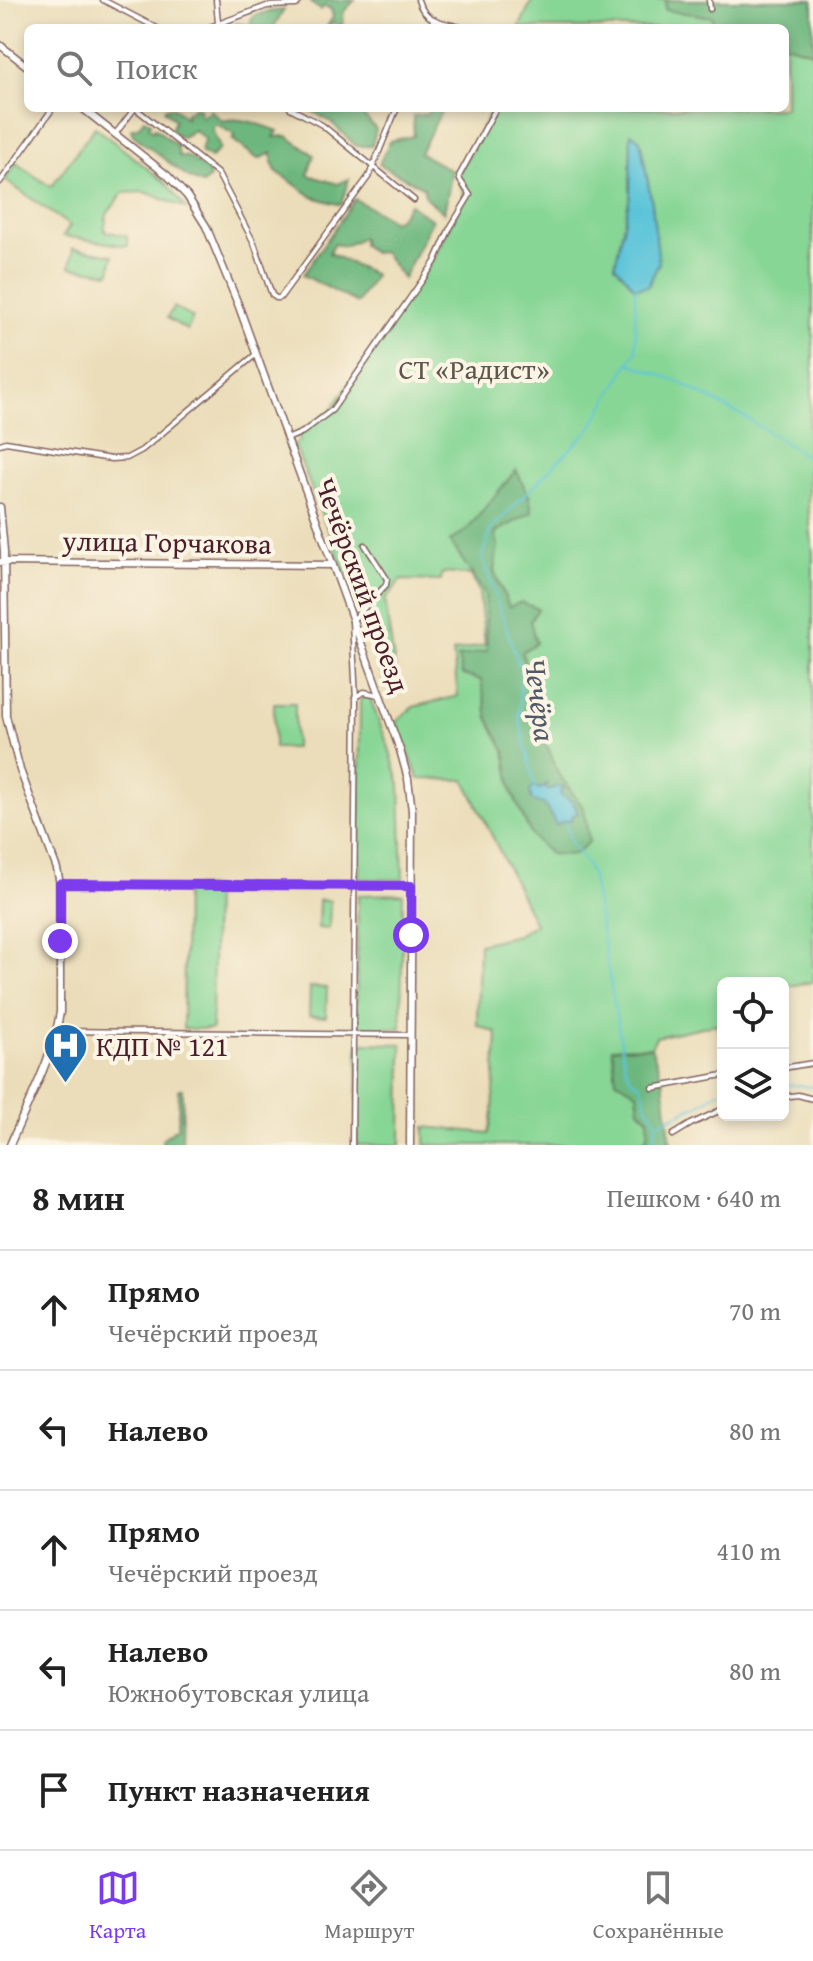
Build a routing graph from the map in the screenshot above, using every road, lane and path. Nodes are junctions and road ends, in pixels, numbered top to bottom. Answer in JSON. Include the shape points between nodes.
{"nodes":[{"id":1,"x":103,"y":0,"type":"edge"},
{"id":2,"x":216,"y":0,"type":"edge"},
{"id":3,"x":301,"y":0,"type":"edge"},
{"id":4,"x":418,"y":0,"type":"edge"},
{"id":5,"x":709,"y":0,"type":"edge"},
{"id":6,"x":710,"y":9,"type":"dead end"},
{"id":7,"x":433,"y":20,"type":"junction"},
{"id":8,"x":218,"y":23,"type":"joint"},
{"id":9,"x":149,"y":24,"type":"edge"},
{"id":10,"x":432,"y":24,"type":"edge"},
{"id":11,"x":449,"y":24,"type":"edge"},
{"id":12,"x":0,"y":45,"type":"edge"},
{"id":13,"x":24,"y":64,"type":"edge"},
{"id":14,"x":50,"y":112,"type":"edge"},
{"id":15,"x":87,"y":112,"type":"edge"},
{"id":16,"x":132,"y":112,"type":"edge"},
{"id":17,"x":140,"y":112,"type":"edge"},
{"id":18,"x":298,"y":112,"type":"edge"},
{"id":19,"x":395,"y":112,"type":"edge"},
{"id":20,"x":494,"y":112,"type":"edge"},
{"id":21,"x":116,"y":133,"type":"junction"},
{"id":22,"x":373,"y":167,"type":"junction"},
{"id":23,"x":0,"y":182,"type":"edge"},
{"id":24,"x":414,"y":200,"type":"dead end"},
{"id":25,"x":255,"y":355,"type":"junction"},
{"id":26,"x":287,"y":439,"type":"junction"},
{"id":27,"x":0,"y":444,"type":"edge"},
{"id":28,"x":0,"y":507,"type":"edge"},
{"id":29,"x":365,"y":545,"type":"dead end"},
{"id":30,"x":2,"y":562,"type":"edge"},
{"id":31,"x":333,"y":565,"type":"junction"},
{"id":32,"x":352,"y":621,"type":"junction"},
{"id":33,"x":380,"y":695,"type":"junction"},
{"id":34,"x":355,"y":697,"type":"junction"},
{"id":35,"x":60,"y":884,"type":"junction"},
{"id":36,"x":355,"y":886,"type":"junction"},
{"id":37,"x":411,"y":886,"type":"junction"},
{"id":38,"x":57,"y":1031,"type":"junction"},
{"id":39,"x":353,"y":1034,"type":"junction"},
{"id":40,"x":411,"y":1035,"type":"junction"},
{"id":41,"x":813,"y":1063,"type":"edge"},
{"id":42,"x":789,"y":1067,"type":"edge"},
{"id":43,"x":717,"y":1076,"type":"edge"},
{"id":44,"x":653,"y":1088,"type":"dead end"},
{"id":45,"x":789,"y":1096,"type":"edge"},
{"id":46,"x":813,"y":1099,"type":"edge"},
{"id":47,"x":717,"y":1112,"type":"edge"},
{"id":48,"x":673,"y":1135,"type":"dead end"},
{"id":49,"x":10,"y":1145,"type":"edge"},
{"id":50,"x":352,"y":1145,"type":"edge"},
{"id":51,"x":410,"y":1145,"type":"edge"}],
"edges":[{"from":1,"to":9,"type":"street"},
{"from":2,"to":8,"type":"street"},
{"from":3,"to":8,"type":"street"},
{"from":4,"to":7,"type":"street"},
{"from":5,"to":6,"type":"street"},
{"from":7,"to":10,"type":"street"},
{"from":7,"to":11,"type":"street"},
{"from":12,"to":13,"type":"main road"},
{"from":14,"to":23,"type":"street"},
{"from":15,"to":21,"type":"main road","name":"Чечёрский проезд"},
{"from":16,"to":21,"type":"street"},
{"from":17,"to":22,"type":"street","via":[[218,174],[276,298]]},
{"from":18,"to":22,"type":"street"},
{"from":19,"to":22,"type":"street"},
{"from":20,"to":26,"type":"street","via":[[459,176],[470,195],[435,262],[332,410]]},
{"from":21,"to":25,"type":"main road","name":"Чечёрский проезд","via":[[167,175],[201,218]]},
{"from":22,"to":24,"type":"street"},
{"from":25,"to":26,"type":"main road","name":"Чечёрский проезд"},
{"from":25,"to":27,"type":"street","via":[[127,458]]},
{"from":26,"to":31,"type":"main road","name":"Чечёрский проезд"},
{"from":28,"to":30,"type":"main road"},
{"from":29,"to":32,"type":"street","via":[[387,582]]},
{"from":30,"to":31,"type":"main road","name":"улица Горчакова"},
{"from":30,"to":35,"type":"main road","via":[[6,716]]},
{"from":31,"to":32,"type":"main road","name":"Чечёрский проезд"},
{"from":32,"to":33,"type":"main road","name":"Чечёрский проезд"},
{"from":32,"to":34,"type":"street","name":"Чечёрский проезд"},
{"from":33,"to":34,"type":"street","via":[[364,692]]},
{"from":33,"to":37,"type":"main road","name":"Чечёрский проезд","via":[[408,779]]},
{"from":34,"to":36,"type":"street","name":"Чечёрский проезд"},
{"from":35,"to":36,"type":"street"},
{"from":35,"to":38,"type":"main road"},
{"from":36,"to":37,"type":"street"},
{"from":36,"to":39,"type":"street","name":"Чечёрский проезд"},
{"from":37,"to":40,"type":"main road","name":"Чечёрский проезд"},
{"from":38,"to":39,"type":"street"},
{"from":38,"to":49,"type":"main road"},
{"from":39,"to":40,"type":"street"},
{"from":39,"to":50,"type":"street"},
{"from":40,"to":51,"type":"main road","name":"Чечёрский проезд"},
{"from":41,"to":42,"type":"street"},
{"from":43,"to":44,"type":"street"},
{"from":45,"to":46,"type":"street"},
{"from":47,"to":48,"type":"street"}]}
